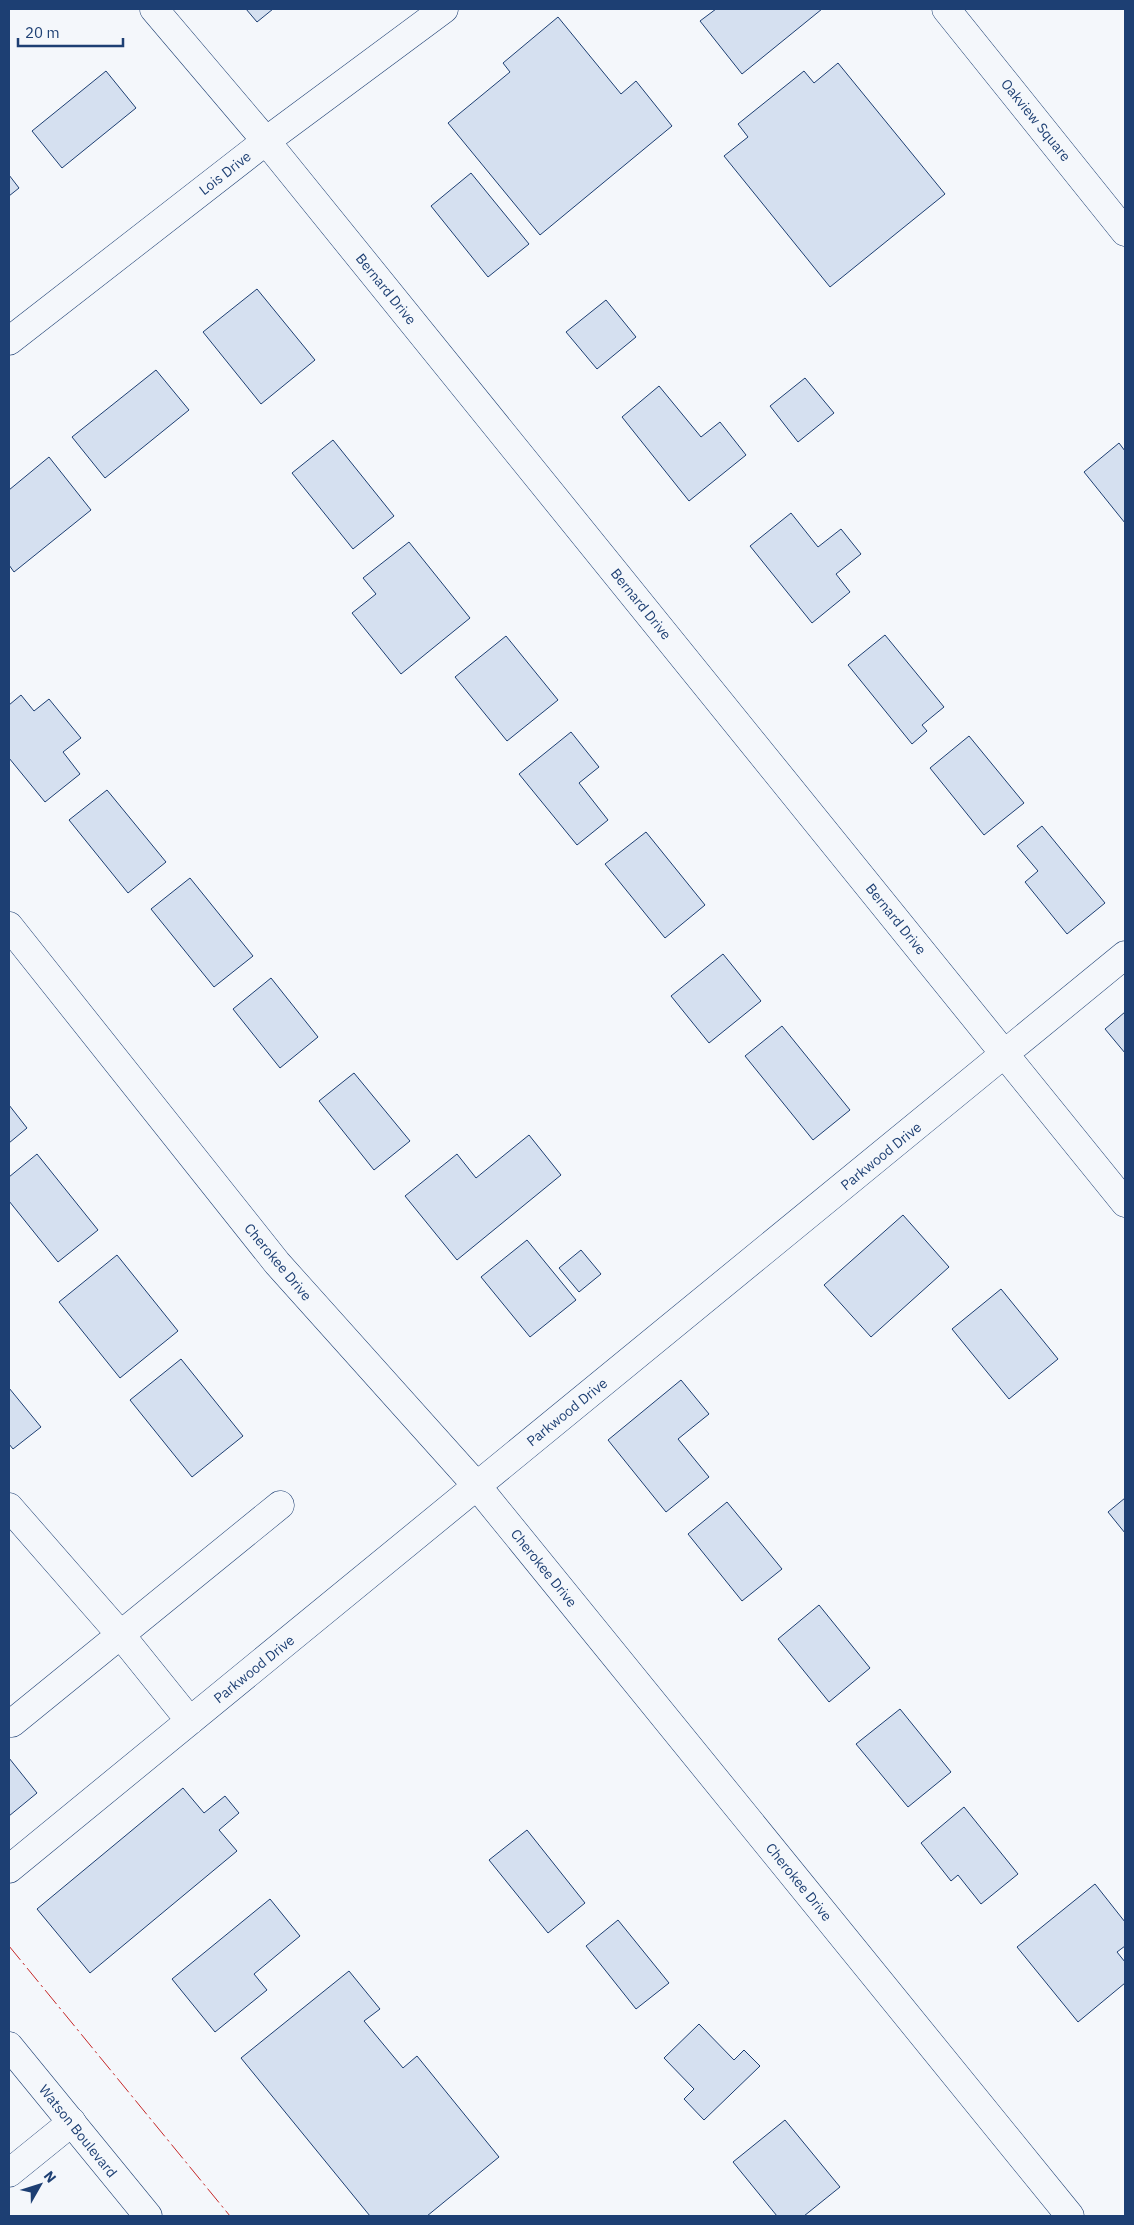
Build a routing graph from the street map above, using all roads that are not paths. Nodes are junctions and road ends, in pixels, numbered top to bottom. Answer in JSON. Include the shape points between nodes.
{"nodes":[{"id":1,"x":154,"y":9,"type":"edge"},
{"id":2,"x":444,"y":9,"type":"edge"},
{"id":3,"x":946,"y":9,"type":"edge"},
{"id":4,"x":266,"y":141,"type":"junction"},
{"id":5,"x":1125,"y":232,"type":"edge"},
{"id":6,"x":9,"y":341,"type":"edge"},
{"id":7,"x":9,"y":926,"type":"edge"},
{"id":8,"x":1125,"y":955,"type":"edge"},
{"id":9,"x":1005,"y":1054,"type":"junction"},
{"id":10,"x":1125,"y":1203,"type":"edge"},
{"id":11,"x":477,"y":1486,"type":"junction"},
{"id":12,"x":280,"y":1505,"type":"dead end"},
{"id":13,"x":9,"y":1507,"type":"edge"},
{"id":14,"x":120,"y":1634,"type":"junction"},
{"id":15,"x":190,"y":1721,"type":"junction"},
{"id":16,"x":12,"y":1723,"type":"dead end"},
{"id":17,"x":9,"y":1869,"type":"edge"},
{"id":18,"x":9,"y":2046,"type":"edge"},
{"id":19,"x":72,"y":2122,"type":"junction"},
{"id":20,"x":9,"y":2173,"type":"edge"},
{"id":21,"x":148,"y":2216,"type":"edge"},
{"id":22,"x":1070,"y":2216,"type":"edge"}],
"edges":[{"from":1,"to":4,"type":"street","name":"Bernard Drive"},
{"from":2,"to":4,"type":"street","name":"Lois Drive"},
{"from":3,"to":5,"type":"street","name":"Oakview Square"},
{"from":4,"to":6,"type":"street","name":"Lois Drive"},
{"from":4,"to":9,"type":"street","name":"Bernard Drive"},
{"from":7,"to":11,"type":"street","name":"Cherokee Drive","via":[[277,1263]]},
{"from":8,"to":9,"type":"street","name":"Parkwood Drive"},
{"from":9,"to":10,"type":"street","name":"Bernard Drive"},
{"from":9,"to":11,"type":"street","name":"Parkwood Drive"},
{"from":11,"to":15,"type":"street","name":"Parkwood Drive"},
{"from":11,"to":22,"type":"street","name":"Cherokee Drive"},
{"from":12,"to":14,"type":"street"},
{"from":13,"to":14,"type":"street"},
{"from":14,"to":15,"type":"street"},
{"from":14,"to":16,"type":"street"},
{"from":15,"to":17,"type":"street","name":"Parkwood Drive"},
{"from":18,"to":19,"type":"street","name":"Watson Boulevard"},
{"from":19,"to":20,"type":"street"},
{"from":19,"to":21,"type":"street","name":"Watson Boulevard"}]}
